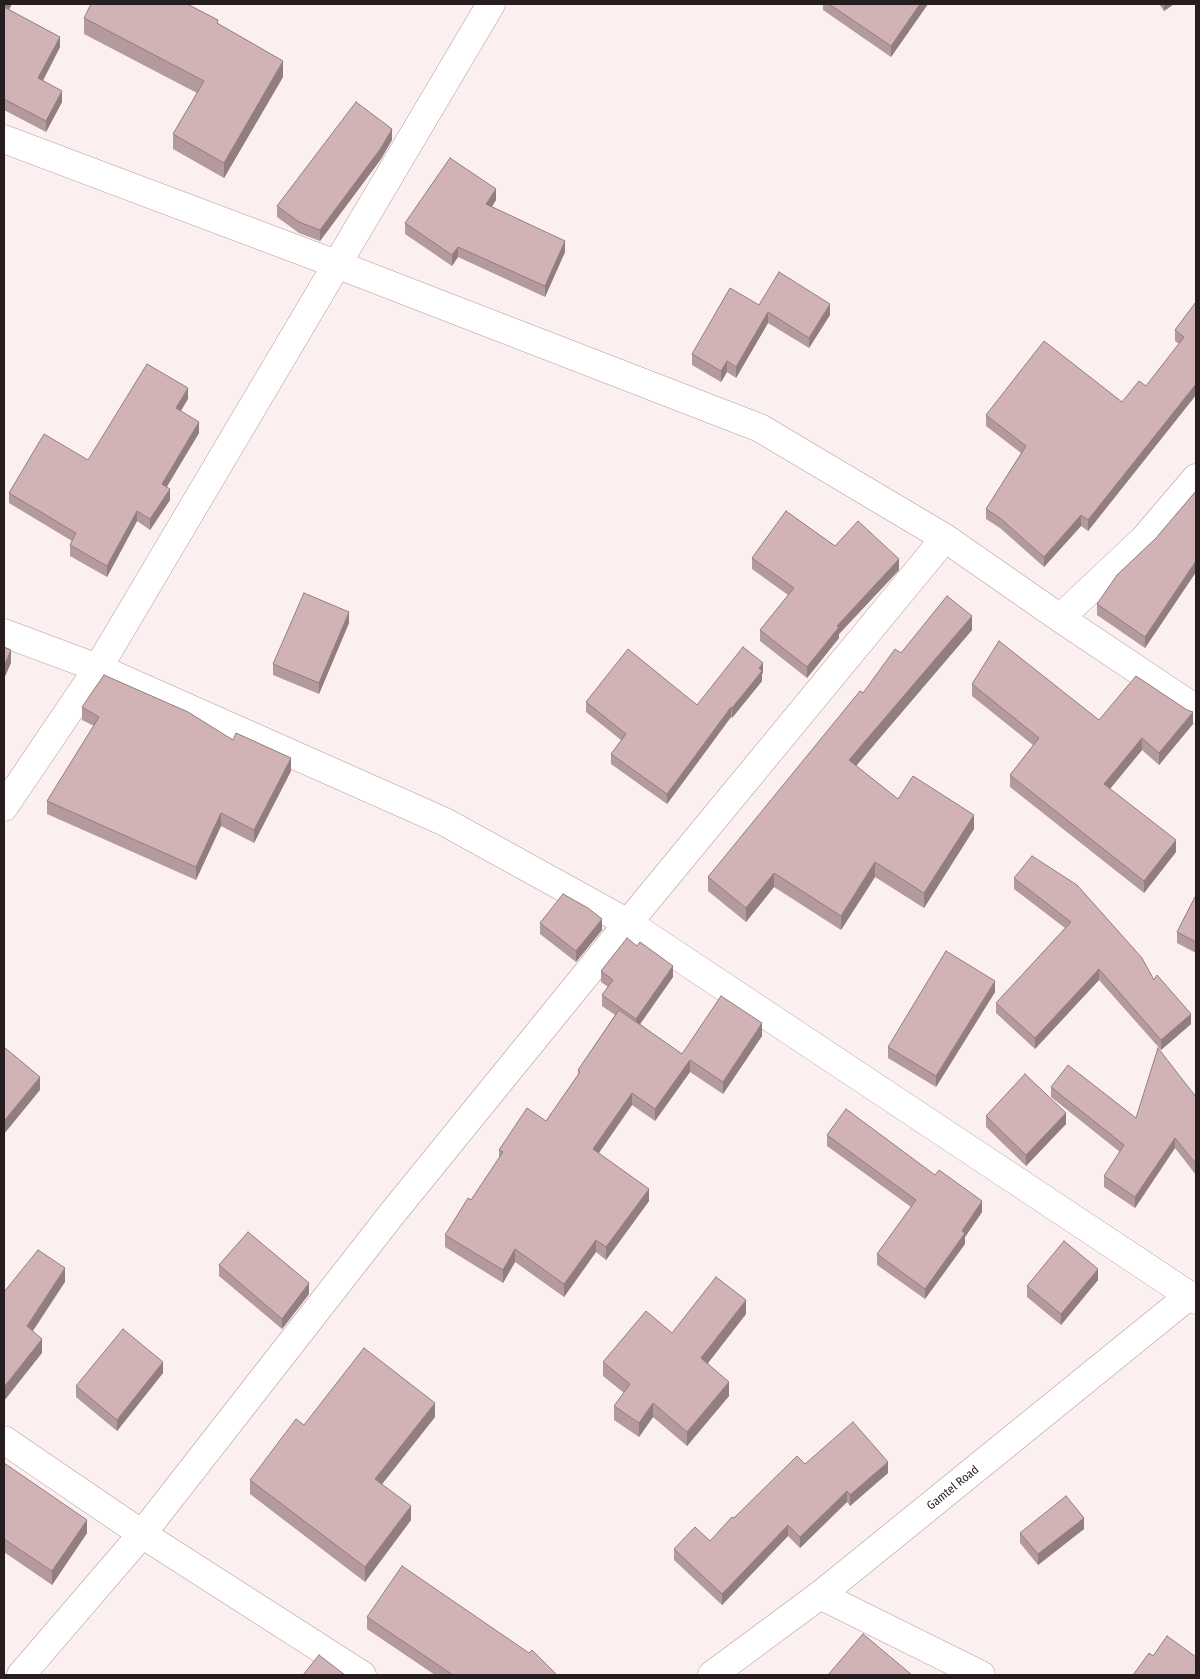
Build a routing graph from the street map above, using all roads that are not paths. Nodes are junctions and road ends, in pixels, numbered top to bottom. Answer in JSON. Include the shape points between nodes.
{"nodes":[{"id":1,"x":491,"y":4,"type":"edge"},
{"id":2,"x":4,"y":139,"type":"edge"},
{"id":3,"x":336,"y":264,"type":"junction"},
{"id":4,"x":1196,"y":478,"type":"edge"},
{"id":5,"x":945,"y":538,"type":"junction"},
{"id":6,"x":1060,"y":618,"type":"junction"},
{"id":7,"x":4,"y":633,"type":"edge"},
{"id":8,"x":98,"y":668,"type":"junction"},
{"id":9,"x":1196,"y":709,"type":"edge"},
{"id":10,"x":4,"y":807,"type":"edge"},
{"id":11,"x":628,"y":923,"type":"junction"},
{"id":12,"x":1194,"y":1295,"type":"edge"},
{"id":13,"x":4,"y":1440,"type":"edge"},
{"id":14,"x":142,"y":1534,"type":"junction"},
{"id":15,"x":820,"y":1595,"type":"junction"},
{"id":16,"x":21,"y":1675,"type":"edge"},
{"id":17,"x":362,"y":1675,"type":"edge"},
{"id":18,"x":712,"y":1675,"type":"edge"},
{"id":19,"x":981,"y":1675,"type":"edge"}],
"edges":[{"from":1,"to":3,"type":"street"},
{"from":2,"to":3,"type":"street"},
{"from":3,"to":5,"type":"street","via":[[760,428]]},
{"from":3,"to":8,"type":"street"},
{"from":4,"to":6,"type":"street","via":[[1144,539]]},
{"from":5,"to":6,"type":"street"},
{"from":5,"to":11,"type":"street"},
{"from":6,"to":9,"type":"street"},
{"from":7,"to":8,"type":"street"},
{"from":8,"to":10,"type":"street"},
{"from":8,"to":11,"type":"street","via":[[445,822]]},
{"from":11,"to":12,"type":"street"},
{"from":11,"to":14,"type":"street","via":[[391,1215]]},
{"from":12,"to":15,"type":"street","name":"Gamtel Road"},
{"from":13,"to":14,"type":"street"},
{"from":14,"to":16,"type":"street"},
{"from":14,"to":17,"type":"street"},
{"from":15,"to":18,"type":"street","name":"Gamtel Road"},
{"from":15,"to":19,"type":"street"}]}
